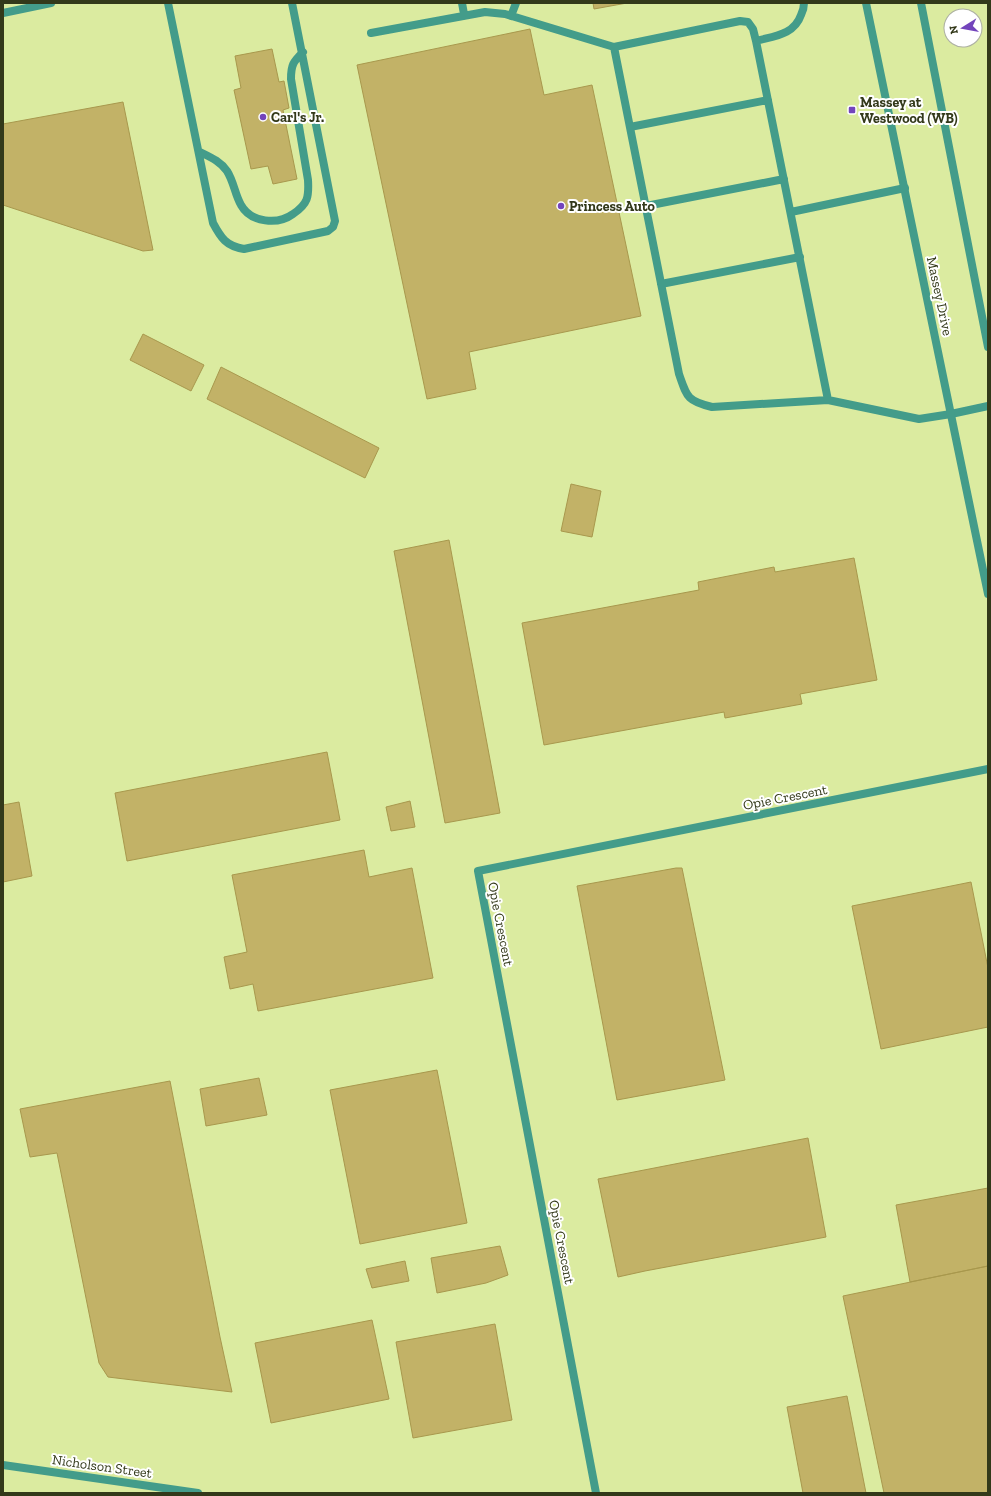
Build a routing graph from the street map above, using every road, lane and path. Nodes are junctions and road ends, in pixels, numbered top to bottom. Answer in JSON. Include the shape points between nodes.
{"nodes":[{"id":1,"x":51,"y":3,"type":"edge"},
{"id":2,"x":168,"y":3,"type":"edge"},
{"id":3,"x":292,"y":3,"type":"edge"},
{"id":4,"x":462,"y":3,"type":"edge"},
{"id":5,"x":516,"y":3,"type":"edge"},
{"id":6,"x":804,"y":3,"type":"edge"},
{"id":7,"x":866,"y":3,"type":"edge"},
{"id":8,"x":921,"y":3,"type":"edge"},
{"id":9,"x":3,"y":13,"type":"edge"},
{"id":10,"x":464,"y":14,"type":"junction"},
{"id":11,"x":511,"y":16,"type":"junction"},
{"id":12,"x":371,"y":33,"type":"dead end"},
{"id":13,"x":756,"y":41,"type":"junction"},
{"id":14,"x":614,"y":46,"type":"junction"},
{"id":15,"x":303,"y":52,"type":"junction"},
{"id":16,"x":768,"y":100,"type":"junction"},
{"id":17,"x":630,"y":127,"type":"junction"},
{"id":18,"x":200,"y":152,"type":"junction"},
{"id":19,"x":784,"y":179,"type":"junction"},
{"id":20,"x":905,"y":188,"type":"junction"},
{"id":21,"x":646,"y":206,"type":"junction"},
{"id":22,"x":791,"y":212,"type":"junction"},
{"id":23,"x":800,"y":257,"type":"junction"},
{"id":24,"x":661,"y":284,"type":"junction"},
{"id":25,"x":988,"y":347,"type":"edge"},
{"id":26,"x":828,"y":400,"type":"junction"},
{"id":27,"x":988,"y":406,"type":"edge"},
{"id":28,"x":951,"y":414,"type":"junction"},
{"id":29,"x":988,"y":594,"type":"edge"},
{"id":30,"x":988,"y":769,"type":"edge"},
{"id":31,"x":3,"y":1465,"type":"edge"},
{"id":32,"x":198,"y":1493,"type":"edge"},
{"id":33,"x":596,"y":1493,"type":"edge"}],
"edges":[{"from":1,"to":9,"type":"street"},
{"from":2,"to":18,"type":"street"},
{"from":3,"to":15,"type":"street"},
{"from":4,"to":10,"type":"street"},
{"from":5,"to":11,"type":"street"},
{"from":6,"to":13,"type":"street","via":[[800,20],[788,32]]},
{"from":7,"to":20,"type":"street","name":"Massey Drive"},
{"from":8,"to":25,"type":"street"},
{"from":10,"to":11,"type":"street","via":[[484,12]]},
{"from":10,"to":12,"type":"street"},
{"from":11,"to":14,"type":"street"},
{"from":13,"to":14,"type":"street","via":[[748,22],[740,21]]},
{"from":13,"to":16,"type":"street"},
{"from":14,"to":17,"type":"street"},
{"from":15,"to":18,"type":"street","via":[[294,61],[291,70],[308,180],[309,195],[302,207],[278,221],[260,219],[248,214],[242,208],[227,171],[220,163]]},
{"from":15,"to":18,"type":"street","via":[[336,221],[333,228],[244,249],[234,247],[219,234],[213,222]]},
{"from":16,"to":17,"type":"street"},
{"from":16,"to":19,"type":"street"},
{"from":17,"to":21,"type":"street"},
{"from":19,"to":21,"type":"street"},
{"from":19,"to":22,"type":"street"},
{"from":20,"to":22,"type":"street"},
{"from":20,"to":28,"type":"street","name":"Massey Drive"},
{"from":21,"to":24,"type":"street"},
{"from":22,"to":23,"type":"street"},
{"from":23,"to":24,"type":"street"},
{"from":23,"to":26,"type":"street"},
{"from":24,"to":26,"type":"street","via":[[679,374],[686,395],[697,403],[712,407]]},
{"from":26,"to":28,"type":"street","via":[[919,420]]},
{"from":27,"to":28,"type":"street"},
{"from":28,"to":29,"type":"street","name":"Massey Drive"},
{"from":30,"to":33,"type":"street","name":"Opie Crescent","via":[[478,871]]},
{"from":31,"to":32,"type":"street","name":"Nicholson Street"}]}
